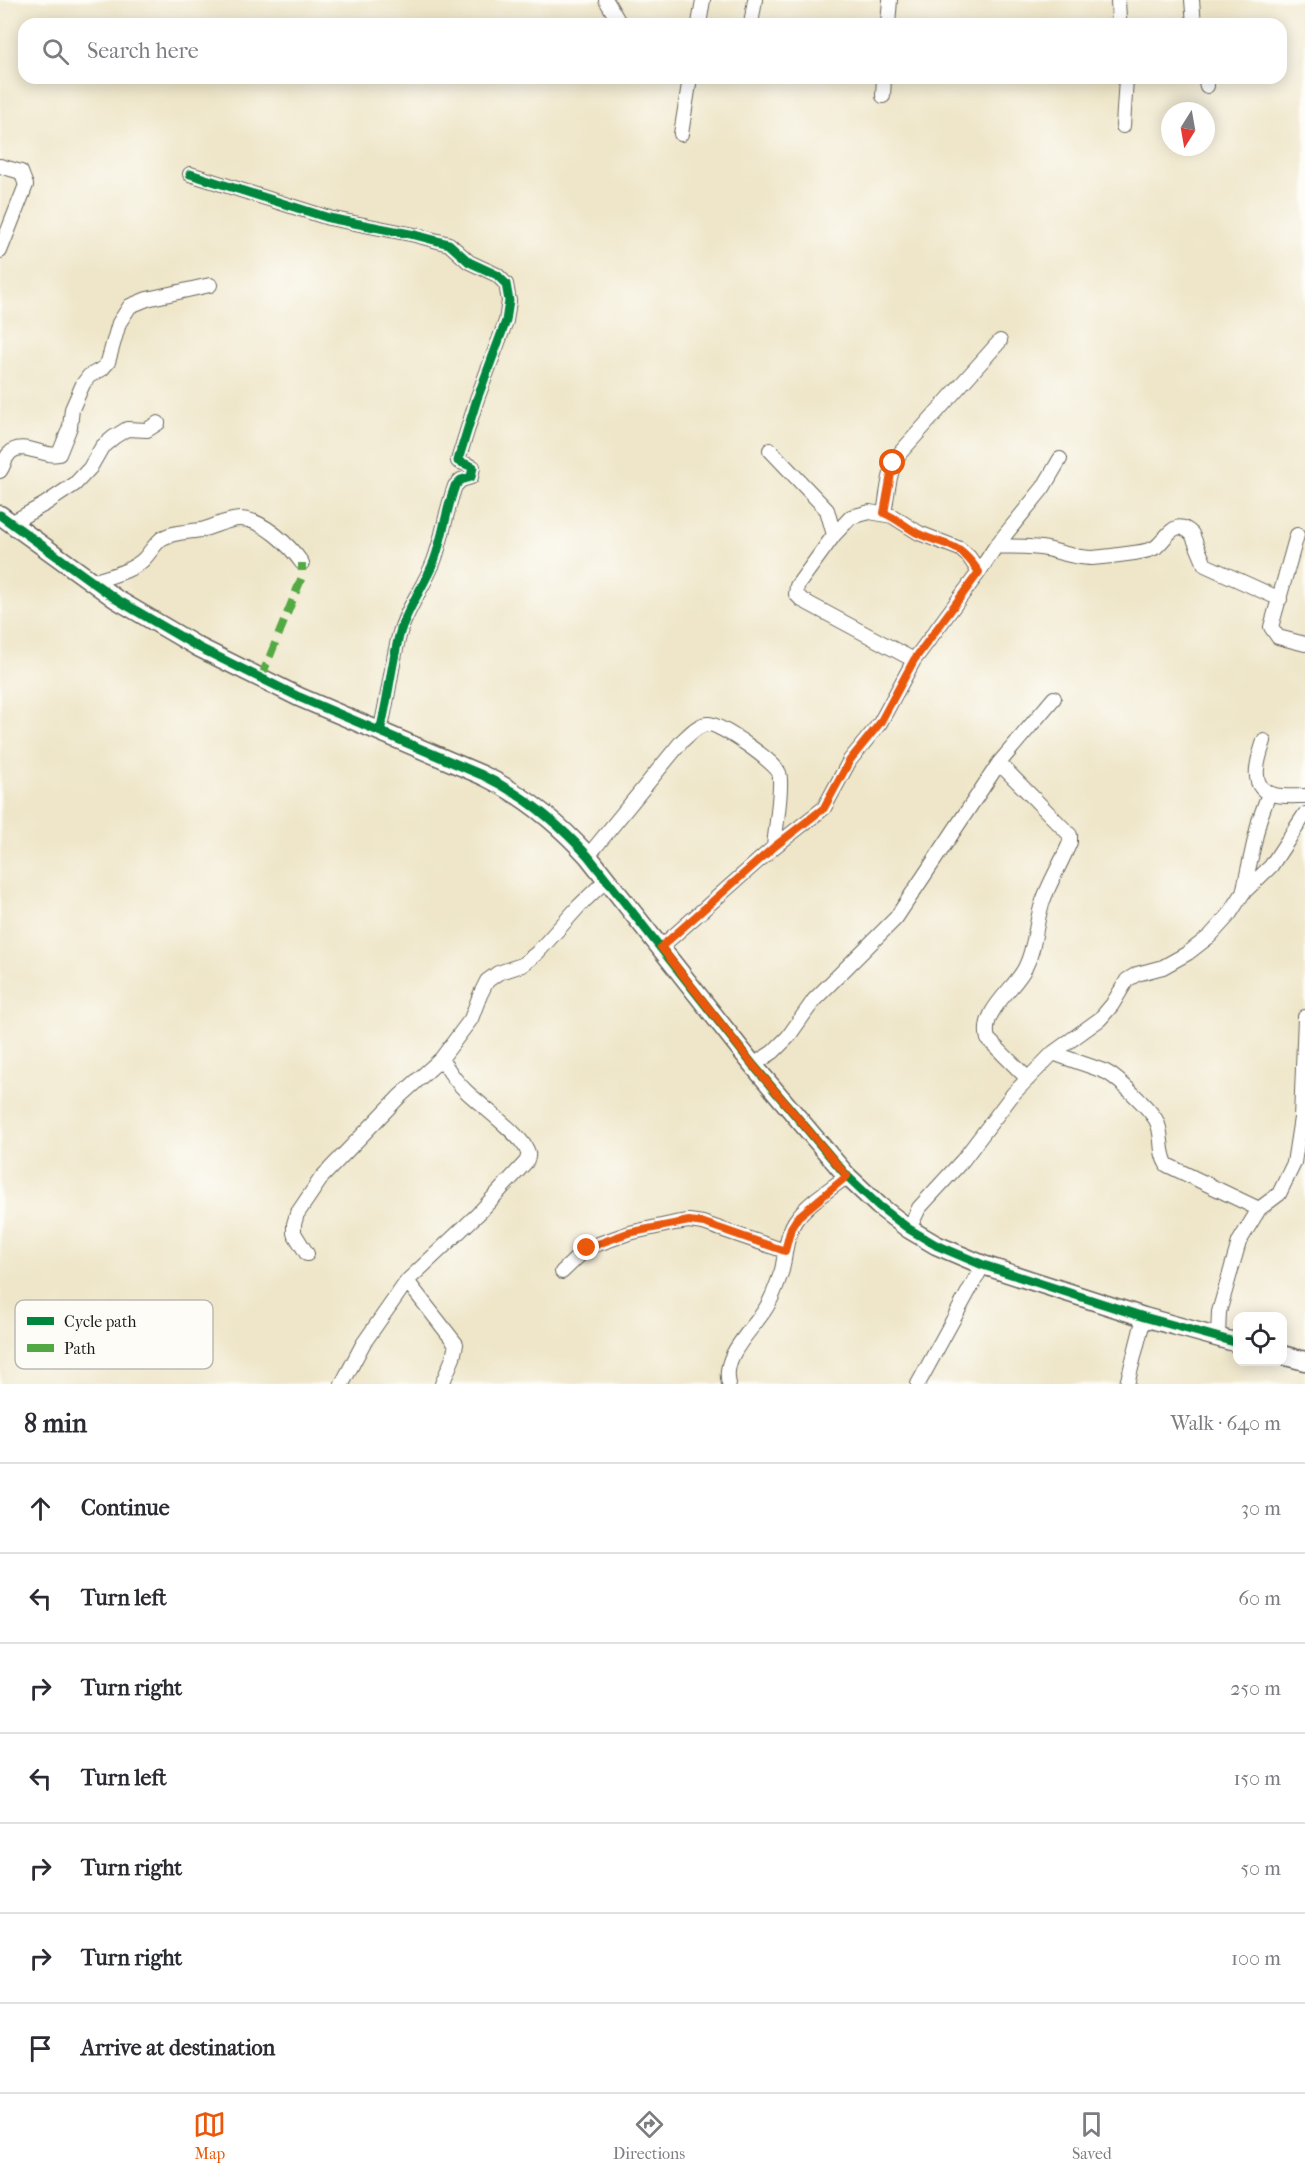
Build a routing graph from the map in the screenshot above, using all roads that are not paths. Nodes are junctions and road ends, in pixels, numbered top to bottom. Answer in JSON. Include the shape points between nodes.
{"nodes":[{"id":1,"x":606,"y":0,"type":"edge"},
{"id":2,"x":704,"y":0,"type":"edge"},
{"id":3,"x":755,"y":0,"type":"edge"},
{"id":4,"x":890,"y":0,"type":"edge"},
{"id":5,"x":1118,"y":0,"type":"edge"},
{"id":6,"x":1192,"y":0,"type":"edge"},
{"id":7,"x":616,"y":18,"type":"edge"},
{"id":8,"x":700,"y":18,"type":"edge"},
{"id":9,"x":752,"y":18,"type":"edge"},
{"id":10,"x":888,"y":18,"type":"edge"},
{"id":11,"x":1119,"y":18,"type":"edge"},
{"id":12,"x":1194,"y":18,"type":"edge"},
{"id":13,"x":689,"y":84,"type":"edge"},
{"id":14,"x":884,"y":84,"type":"edge"},
{"id":15,"x":1126,"y":84,"type":"edge"},
{"id":16,"x":883,"y":96,"type":"dead end"},
{"id":17,"x":1123,"y":126,"type":"dead end"},
{"id":18,"x":681,"y":134,"type":"dead end"},
{"id":19,"x":0,"y":165,"type":"edge"},
{"id":20,"x":190,"y":174,"type":"dead end"},
{"id":21,"x":0,"y":251,"type":"edge"},
{"id":22,"x":210,"y":285,"type":"dead end"},
{"id":23,"x":1000,"y":341,"type":"dead end"},
{"id":24,"x":158,"y":423,"type":"dead end"},
{"id":25,"x":770,"y":450,"type":"dead end"},
{"id":26,"x":1060,"y":459,"type":"dead end"},
{"id":27,"x":0,"y":471,"type":"edge"},
{"id":28,"x":826,"y":510,"type":"junction"},
{"id":29,"x":884,"y":513,"type":"junction"},
{"id":30,"x":851,"y":517,"type":"junction"},
{"id":31,"x":5,"y":519,"type":"edge"},
{"id":32,"x":834,"y":535,"type":"junction"},
{"id":33,"x":1297,"y":535,"type":"dead end"},
{"id":34,"x":996,"y":546,"type":"junction"},
{"id":35,"x":302,"y":563,"type":"dead end"},
{"id":36,"x":979,"y":572,"type":"junction"},
{"id":37,"x":93,"y":582,"type":"junction"},
{"id":38,"x":1280,"y":599,"type":"junction"},
{"id":39,"x":1305,"y":644,"type":"edge"},
{"id":40,"x":914,"y":660,"type":"junction"},
{"id":41,"x":1054,"y":698,"type":"dead end"},
{"id":42,"x":380,"y":731,"type":"junction"},
{"id":43,"x":1264,"y":741,"type":"dead end"},
{"id":44,"x":999,"y":763,"type":"junction"},
{"id":45,"x":1269,"y":793,"type":"junction"},
{"id":46,"x":1305,"y":796,"type":"edge"},
{"id":47,"x":1305,"y":814,"type":"edge"},
{"id":48,"x":774,"y":847,"type":"junction"},
{"id":49,"x":588,"y":856,"type":"junction"},
{"id":50,"x":605,"y":881,"type":"junction"},
{"id":51,"x":1243,"y":893,"type":"junction"},
{"id":52,"x":661,"y":947,"type":"junction"},
{"id":53,"x":1305,"y":1017,"type":"edge"},
{"id":54,"x":1053,"y":1053,"type":"junction"},
{"id":55,"x":441,"y":1059,"type":"junction"},
{"id":56,"x":753,"y":1065,"type":"junction"},
{"id":57,"x":1028,"y":1079,"type":"junction"},
{"id":58,"x":847,"y":1176,"type":"junction"},
{"id":59,"x":1259,"y":1209,"type":"junction"},
{"id":60,"x":909,"y":1229,"type":"junction"},
{"id":61,"x":785,"y":1251,"type":"junction"},
{"id":62,"x":307,"y":1254,"type":"dead end"},
{"id":63,"x":983,"y":1265,"type":"junction"},
{"id":64,"x":562,"y":1272,"type":"dead end"},
{"id":65,"x":408,"y":1281,"type":"junction"},
{"id":66,"x":1143,"y":1317,"type":"junction"},
{"id":67,"x":1218,"y":1337,"type":"junction"},
{"id":68,"x":1233,"y":1341,"type":"edge"},
{"id":69,"x":1287,"y":1356,"type":"edge"},
{"id":70,"x":1305,"y":1361,"type":"edge"},
{"id":71,"x":342,"y":1384,"type":"edge"},
{"id":72,"x":442,"y":1384,"type":"edge"},
{"id":73,"x":729,"y":1384,"type":"edge"},
{"id":74,"x":918,"y":1384,"type":"edge"},
{"id":75,"x":1127,"y":1384,"type":"edge"}],
"edges":[{"from":1,"to":7,"type":"street"},
{"from":2,"to":8,"type":"street"},
{"from":3,"to":9,"type":"street"},
{"from":4,"to":10,"type":"street"},
{"from":5,"to":11,"type":"street"},
{"from":6,"to":12,"type":"street"},
{"from":13,"to":18,"type":"street"},
{"from":14,"to":16,"type":"street"},
{"from":15,"to":17,"type":"street"},
{"from":19,"to":21,"type":"street","via":[[21,172],[26,185]]},
{"from":20,"to":42,"type":"street","via":[[329,218],[449,244],[469,262],[497,275],[506,284],[506,321],[458,461],[474,471],[455,486],[434,561],[399,634]]},
{"from":22,"to":27,"type":"street","via":[[130,306],[119,323],[108,362],[83,384],[59,454],[16,449]]},
{"from":23,"to":29,"type":"street","via":[[893,463]]},
{"from":24,"to":31,"type":"street","via":[[147,430],[127,429],[114,437],[75,484],[45,504]]},
{"from":25,"to":28,"type":"street"},
{"from":26,"to":34,"type":"street","via":[[1043,488]]},
{"from":28,"to":30,"type":"street"},
{"from":28,"to":32,"type":"street"},
{"from":29,"to":30,"type":"street"},
{"from":29,"to":36,"type":"street","via":[[919,533],[960,549]]},
{"from":30,"to":32,"type":"street"},
{"from":31,"to":37,"type":"street"},
{"from":32,"to":40,"type":"street","via":[[796,586],[796,594]]},
{"from":33,"to":38,"type":"street"},
{"from":34,"to":36,"type":"street"},
{"from":34,"to":38,"type":"street","via":[[1032,547],[1091,558],[1155,547],[1172,530],[1182,528],[1192,534],[1205,566]]},
{"from":35,"to":37,"type":"street","via":[[278,537],[256,524],[231,520],[161,539],[130,569]]},
{"from":36,"to":40,"type":"street"},
{"from":37,"to":42,"type":"street","via":[[198,647],[299,697]]},
{"from":38,"to":39,"type":"street","via":[[1272,631],[1281,639]]},
{"from":40,"to":48,"type":"street","via":[[880,723],[850,760],[824,808]]},
{"from":41,"to":44,"type":"street"},
{"from":42,"to":49,"type":"street","via":[[498,782],[568,834]]},
{"from":43,"to":45,"type":"street","via":[[1256,765],[1257,778]]},
{"from":44,"to":56,"type":"street","via":[[896,918],[814,1000],[788,1037]]},
{"from":44,"to":57,"type":"street","via":[[1070,835],[1042,902],[1026,966],[987,1023],[988,1039]]},
{"from":45,"to":46,"type":"street"},
{"from":45,"to":51,"type":"street"},
{"from":47,"to":51,"type":"street","via":[[1271,866]]},
{"from":48,"to":49,"type":"street","via":[[780,774],[755,750],[709,723],[699,726],[682,741]]},
{"from":48,"to":52,"type":"street"},
{"from":49,"to":50,"type":"street"},
{"from":50,"to":52,"type":"street"},
{"from":50,"to":55,"type":"street","via":[[537,953],[488,981],[471,1019]]},
{"from":51,"to":54,"type":"street","via":[[1229,915],[1199,945],[1163,967],[1131,976],[1100,1019]]},
{"from":52,"to":56,"type":"street"},
{"from":53,"to":59,"type":"street","via":[[1301,1118],[1294,1163],[1279,1194]]},
{"from":54,"to":57,"type":"street"},
{"from":54,"to":59,"type":"street","via":[[1108,1073],[1140,1101],[1156,1119],[1167,1165]]},
{"from":55,"to":62,"type":"street","via":[[322,1177],[294,1224],[294,1233]]},
{"from":55,"to":65,"type":"street","via":[[462,1088],[495,1114],[528,1151],[528,1156],[478,1214]]},
{"from":56,"to":58,"type":"street"},
{"from":57,"to":60,"type":"street","via":[[919,1208]]},
{"from":58,"to":60,"type":"street"},
{"from":58,"to":61,"type":"street","via":[[798,1217]]},
{"from":59,"to":67,"type":"street","via":[[1239,1242],[1219,1312]]},
{"from":60,"to":63,"type":"street"},
{"from":61,"to":64,"type":"street","via":[[689,1221],[628,1233],[587,1248]]},
{"from":61,"to":73,"type":"street","via":[[767,1307],[730,1362]]},
{"from":63,"to":66,"type":"street"},
{"from":63,"to":74,"type":"street"},
{"from":65,"to":71,"type":"street","via":[[363,1344]]},
{"from":65,"to":72,"type":"street","via":[[456,1344]]},
{"from":66,"to":67,"type":"street"},
{"from":66,"to":75,"type":"street"},
{"from":67,"to":68,"type":"street"},
{"from":69,"to":70,"type":"street"}]}
